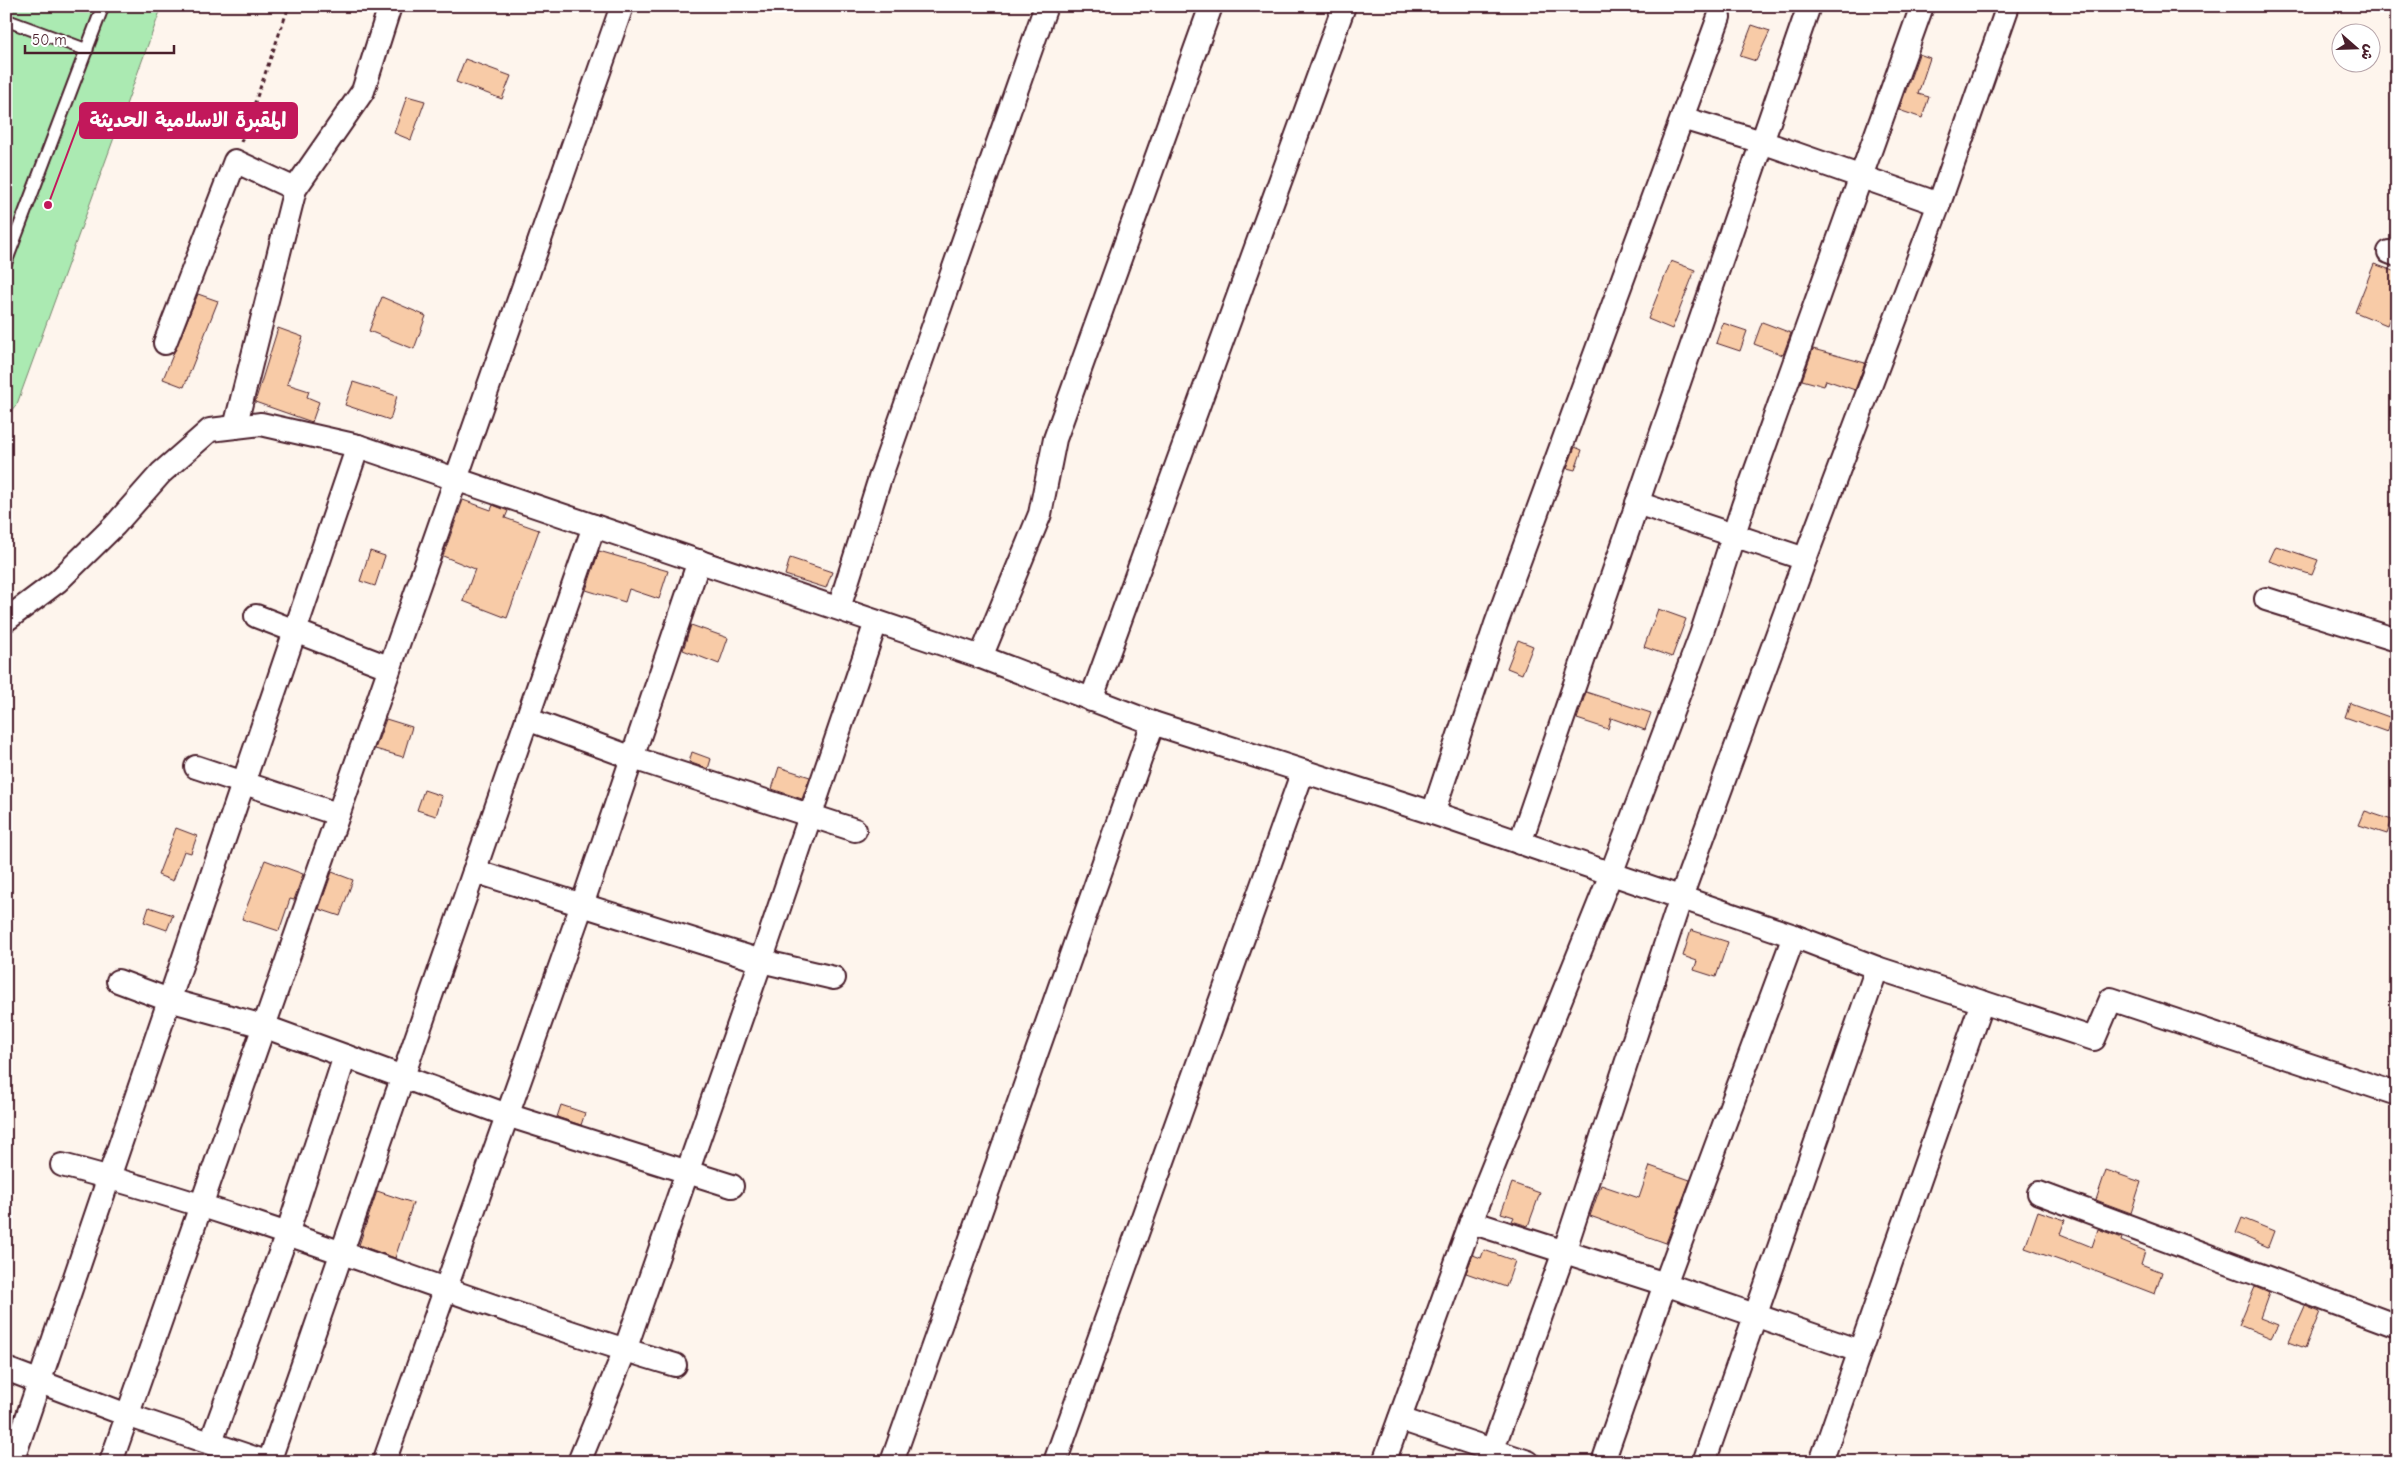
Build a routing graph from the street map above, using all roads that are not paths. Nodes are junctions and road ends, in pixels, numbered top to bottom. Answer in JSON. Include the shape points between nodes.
{"nodes":[{"id":1,"x":102,"y":6,"type":"edge"},
{"id":2,"x":390,"y":6,"type":"edge"},
{"id":3,"x":622,"y":6,"type":"edge"},
{"id":4,"x":1046,"y":6,"type":"edge"},
{"id":5,"x":1211,"y":6,"type":"edge"},
{"id":6,"x":1344,"y":6,"type":"edge"},
{"id":7,"x":1809,"y":6,"type":"edge"},
{"id":8,"x":1922,"y":6,"type":"edge"},
{"id":9,"x":2008,"y":6,"type":"edge"},
{"id":10,"x":1719,"y":17,"type":"dead end"},
{"id":11,"x":6,"y":20,"type":"edge"},
{"id":12,"x":87,"y":50,"type":"junction"},
{"id":13,"x":1682,"y":118,"type":"junction"},
{"id":14,"x":1762,"y":142,"type":"junction"},
{"id":15,"x":1862,"y":178,"type":"junction"},
{"id":16,"x":295,"y":189,"type":"junction"},
{"id":17,"x":1939,"y":204,"type":"junction"},
{"id":18,"x":6,"y":262,"type":"edge"},
{"id":19,"x":165,"y":342,"type":"dead end"},
{"id":20,"x":235,"y":427,"type":"junction"},
{"id":21,"x":358,"y":446,"type":"junction"},
{"id":22,"x":455,"y":478,"type":"junction"},
{"id":23,"x":1637,"y":503,"type":"junction"},
{"id":24,"x":594,"y":526,"type":"junction"},
{"id":25,"x":1734,"y":535,"type":"junction"},
{"id":26,"x":1805,"y":559,"type":"junction"},
{"id":27,"x":699,"y":561,"type":"junction"},
{"id":28,"x":2266,"y":599,"type":"dead end"},
{"id":29,"x":839,"y":608,"type":"junction"},
{"id":30,"x":256,"y":616,"type":"dead end"},
{"id":31,"x":6,"y":620,"type":"edge"},
{"id":32,"x":876,"y":622,"type":"junction"},
{"id":33,"x":295,"y":631,"type":"junction"},
{"id":34,"x":2397,"y":640,"type":"edge"},
{"id":35,"x":981,"y":657,"type":"junction"},
{"id":36,"x":388,"y":667,"type":"junction"},
{"id":37,"x":1091,"y":700,"type":"junction"},
{"id":38,"x":528,"y":719,"type":"junction"},
{"id":39,"x":1153,"y":723,"type":"junction"},
{"id":40,"x":633,"y":758,"type":"junction"},
{"id":41,"x":196,"y":767,"type":"dead end"},
{"id":42,"x":1303,"y":771,"type":"junction"},
{"id":43,"x":244,"y":782,"type":"junction"},
{"id":44,"x":1433,"y":813,"type":"junction"},
{"id":45,"x":337,"y":814,"type":"junction"},
{"id":46,"x":810,"y":815,"type":"junction"},
{"id":47,"x":855,"y":830,"type":"dead end"},
{"id":48,"x":1520,"y":844,"type":"junction"},
{"id":49,"x":474,"y":871,"type":"junction"},
{"id":50,"x":1611,"y":874,"type":"junction"},
{"id":51,"x":1681,"y":897,"type":"junction"},
{"id":52,"x":582,"y":905,"type":"junction"},
{"id":53,"x":1794,"y":936,"type":"junction"},
{"id":54,"x":761,"y":962,"type":"junction"},
{"id":55,"x":1876,"y":968,"type":"junction"},
{"id":56,"x":834,"y":978,"type":"dead end"},
{"id":57,"x":118,"y":981,"type":"dead end"},
{"id":58,"x":169,"y":1000,"type":"junction"},
{"id":59,"x":1982,"y":1002,"type":"junction"},
{"id":60,"x":263,"y":1026,"type":"junction"},
{"id":61,"x":345,"y":1056,"type":"junction"},
{"id":62,"x":402,"y":1077,"type":"junction"},
{"id":63,"x":2397,"y":1094,"type":"edge"},
{"id":64,"x":507,"y":1115,"type":"junction"},
{"id":65,"x":62,"y":1166,"type":"dead end"},
{"id":66,"x":687,"y":1172,"type":"junction"},
{"id":67,"x":109,"y":1178,"type":"junction"},
{"id":68,"x":732,"y":1186,"type":"dead end"},
{"id":69,"x":2038,"y":1193,"type":"dead end"},
{"id":70,"x":200,"y":1206,"type":"junction"},
{"id":71,"x":1471,"y":1222,"type":"junction"},
{"id":72,"x":288,"y":1234,"type":"junction"},
{"id":73,"x":342,"y":1252,"type":"junction"},
{"id":74,"x":1564,"y":1252,"type":"junction"},
{"id":75,"x":1665,"y":1284,"type":"junction"},
{"id":76,"x":445,"y":1289,"type":"junction"},
{"id":77,"x":1754,"y":1315,"type":"junction"},
{"id":78,"x":2397,"y":1326,"type":"edge"},
{"id":79,"x":625,"y":1350,"type":"junction"},
{"id":80,"x":1859,"y":1351,"type":"junction"},
{"id":81,"x":675,"y":1365,"type":"dead end"},
{"id":82,"x":6,"y":1368,"type":"edge"},
{"id":83,"x":40,"y":1381,"type":"junction"},
{"id":84,"x":127,"y":1415,"type":"junction"},
{"id":85,"x":1400,"y":1419,"type":"junction"},
{"id":86,"x":211,"y":1442,"type":"junction"},
{"id":87,"x":1490,"y":1456,"type":"edge"},
{"id":88,"x":12,"y":1462,"type":"edge"},
{"id":89,"x":111,"y":1462,"type":"edge"},
{"id":90,"x":267,"y":1462,"type":"edge"},
{"id":91,"x":384,"y":1462,"type":"edge"},
{"id":92,"x":579,"y":1462,"type":"edge"},
{"id":93,"x":892,"y":1462,"type":"edge"},
{"id":94,"x":1055,"y":1462,"type":"edge"},
{"id":95,"x":1384,"y":1462,"type":"edge"},
{"id":96,"x":1528,"y":1462,"type":"edge"},
{"id":97,"x":1603,"y":1462,"type":"edge"},
{"id":98,"x":1704,"y":1462,"type":"edge"},
{"id":99,"x":1821,"y":1462,"type":"edge"}],
"edges":[{"from":1,"to":12,"type":"lane"},
{"from":2,"to":16,"type":"street","via":[[363,91]]},
{"from":3,"to":22,"type":"street"},
{"from":4,"to":29,"type":"street","via":[[880,478]]},
{"from":5,"to":35,"type":"street","via":[[1055,439],[1040,514]]},
{"from":6,"to":37,"type":"street"},
{"from":7,"to":14,"type":"street"},
{"from":8,"to":15,"type":"street"},
{"from":9,"to":17,"type":"street"},
{"from":10,"to":13,"type":"street"},
{"from":11,"to":12,"type":"lane"},
{"from":12,"to":18,"type":"lane"},
{"from":13,"to":14,"type":"street"},
{"from":13,"to":44,"type":"street","via":[[1496,624]]},
{"from":14,"to":15,"type":"street"},
{"from":14,"to":23,"type":"street"},
{"from":15,"to":17,"type":"street"},
{"from":15,"to":25,"type":"street"},
{"from":16,"to":19,"type":"street","via":[[235,161]]},
{"from":16,"to":20,"type":"street"},
{"from":17,"to":26,"type":"street"},
{"from":20,"to":21,"type":"street","via":[[261,424]]},
{"from":20,"to":31,"type":"street","via":[[210,430],[161,473],[115,525],[58,581]]},
{"from":21,"to":22,"type":"street"},
{"from":21,"to":33,"type":"street"},
{"from":22,"to":24,"type":"street"},
{"from":22,"to":36,"type":"street"},
{"from":23,"to":25,"type":"street"},
{"from":23,"to":48,"type":"street"},
{"from":24,"to":27,"type":"street"},
{"from":24,"to":38,"type":"street"},
{"from":25,"to":26,"type":"street"},
{"from":25,"to":50,"type":"street","via":[[1701,635]]},
{"from":26,"to":51,"type":"street"},
{"from":27,"to":29,"type":"street"},
{"from":27,"to":40,"type":"street"},
{"from":28,"to":34,"type":"street"},
{"from":29,"to":32,"type":"street"},
{"from":30,"to":33,"type":"street"},
{"from":32,"to":35,"type":"street"},
{"from":32,"to":46,"type":"street"},
{"from":33,"to":36,"type":"street"},
{"from":33,"to":43,"type":"street"},
{"from":35,"to":37,"type":"street"},
{"from":36,"to":45,"type":"street"},
{"from":37,"to":39,"type":"street"},
{"from":38,"to":40,"type":"street"},
{"from":38,"to":49,"type":"street"},
{"from":39,"to":42,"type":"street"},
{"from":39,"to":93,"type":"street"},
{"from":40,"to":46,"type":"street"},
{"from":40,"to":52,"type":"street"},
{"from":41,"to":43,"type":"street"},
{"from":42,"to":44,"type":"street"},
{"from":42,"to":94,"type":"street"},
{"from":43,"to":45,"type":"street"},
{"from":43,"to":58,"type":"street"},
{"from":44,"to":48,"type":"street"},
{"from":45,"to":60,"type":"street"},
{"from":46,"to":47,"type":"street"},
{"from":46,"to":54,"type":"street"},
{"from":48,"to":50,"type":"street"},
{"from":49,"to":52,"type":"street"},
{"from":49,"to":62,"type":"street"},
{"from":50,"to":51,"type":"street"},
{"from":50,"to":71,"type":"street"},
{"from":51,"to":53,"type":"street"},
{"from":51,"to":74,"type":"street"},
{"from":52,"to":54,"type":"street"},
{"from":52,"to":64,"type":"street"},
{"from":53,"to":55,"type":"street"},
{"from":53,"to":75,"type":"street"},
{"from":54,"to":56,"type":"street"},
{"from":54,"to":66,"type":"street"},
{"from":55,"to":59,"type":"street"},
{"from":55,"to":77,"type":"street"},
{"from":57,"to":58,"type":"street"},
{"from":58,"to":60,"type":"street"},
{"from":58,"to":67,"type":"street"},
{"from":59,"to":63,"type":"street","via":[[2094,1040],[2111,999]]},
{"from":59,"to":80,"type":"street"},
{"from":60,"to":61,"type":"street"},
{"from":60,"to":70,"type":"street"},
{"from":61,"to":62,"type":"street"},
{"from":61,"to":72,"type":"street"},
{"from":62,"to":64,"type":"street"},
{"from":62,"to":73,"type":"street"},
{"from":64,"to":66,"type":"street"},
{"from":64,"to":76,"type":"street"},
{"from":65,"to":67,"type":"street"},
{"from":66,"to":68,"type":"street"},
{"from":66,"to":79,"type":"street"},
{"from":67,"to":70,"type":"street"},
{"from":67,"to":83,"type":"street"},
{"from":69,"to":78,"type":"street"},
{"from":70,"to":72,"type":"street"},
{"from":70,"to":84,"type":"street"},
{"from":71,"to":74,"type":"street"},
{"from":71,"to":85,"type":"street"},
{"from":72,"to":73,"type":"street"},
{"from":72,"to":86,"type":"street"},
{"from":73,"to":76,"type":"street"},
{"from":73,"to":90,"type":"street"},
{"from":74,"to":75,"type":"street"},
{"from":74,"to":87,"type":"street"},
{"from":75,"to":77,"type":"street"},
{"from":75,"to":97,"type":"street"},
{"from":76,"to":79,"type":"street"},
{"from":76,"to":91,"type":"street"},
{"from":77,"to":80,"type":"street"},
{"from":77,"to":98,"type":"street"},
{"from":79,"to":81,"type":"street"},
{"from":79,"to":92,"type":"street"},
{"from":80,"to":99,"type":"street"},
{"from":82,"to":83,"type":"street"},
{"from":83,"to":84,"type":"street"},
{"from":83,"to":88,"type":"street"},
{"from":84,"to":86,"type":"street"},
{"from":84,"to":89,"type":"street"},
{"from":85,"to":87,"type":"street"},
{"from":85,"to":95,"type":"street"},
{"from":86,"to":90,"type":"street"},
{"from":87,"to":96,"type":"street"}]}
